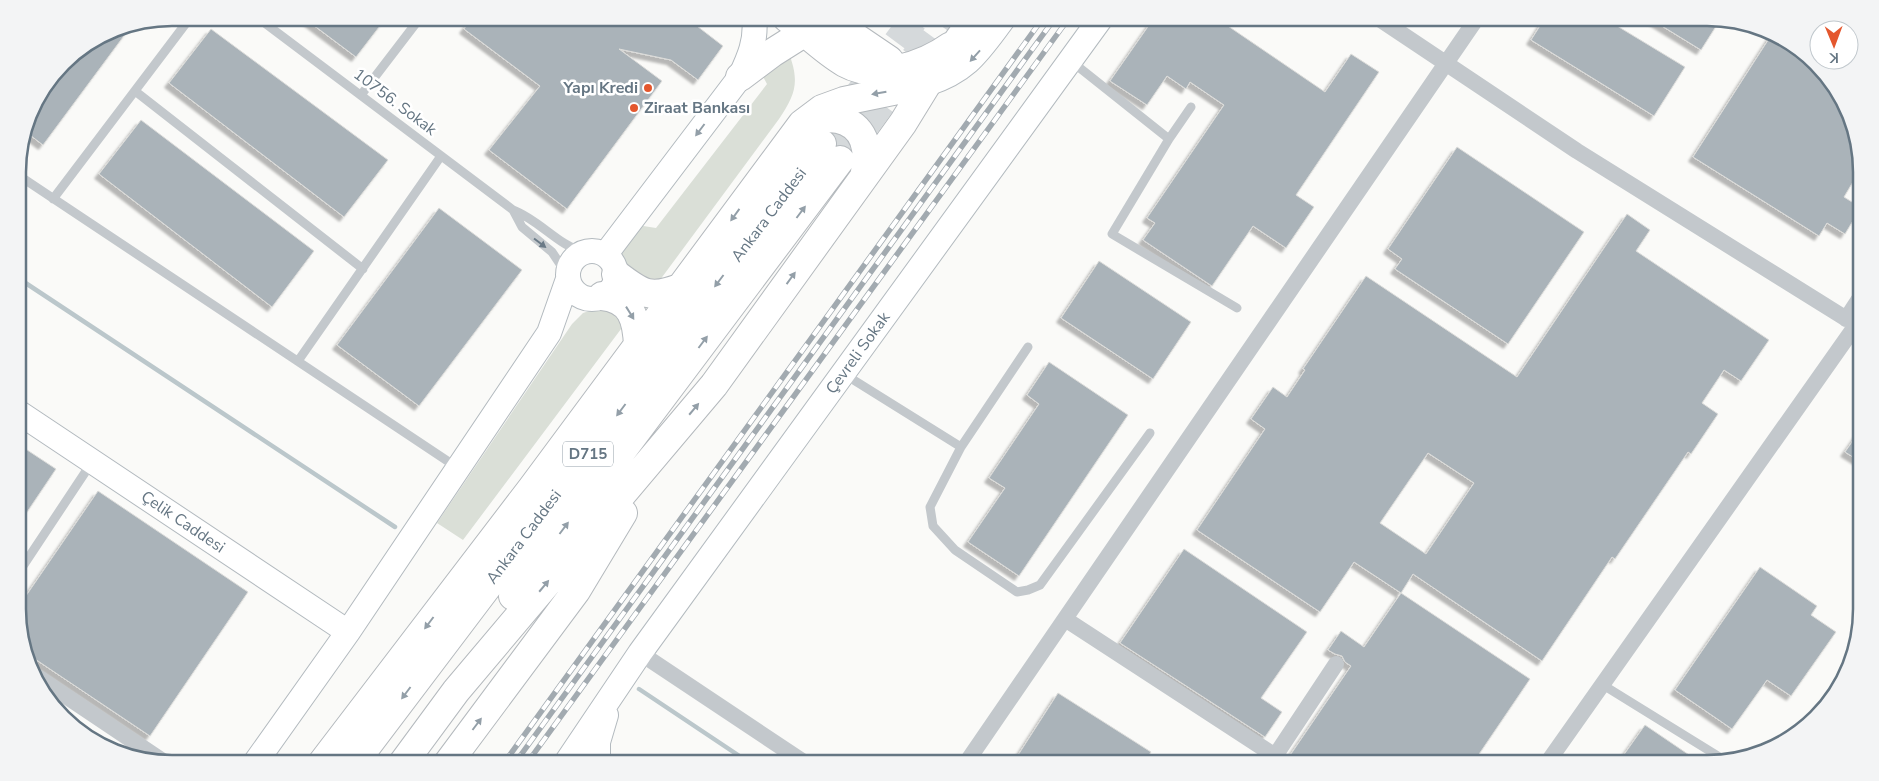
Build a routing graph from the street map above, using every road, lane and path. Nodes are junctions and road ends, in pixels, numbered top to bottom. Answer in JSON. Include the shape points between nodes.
{"nodes":[{"id":1,"x":184,"y":26,"type":"edge"},
{"id":2,"x":269,"y":26,"type":"edge"},
{"id":3,"x":414,"y":26,"type":"edge"},
{"id":4,"x":755,"y":26,"type":"edge"},
{"id":5,"x":808,"y":26,"type":"edge"},
{"id":6,"x":825,"y":26,"type":"edge"},
{"id":7,"x":968,"y":26,"type":"edge"},
{"id":8,"x":998,"y":26,"type":"edge"},
{"id":9,"x":1094,"y":26,"type":"edge"},
{"id":10,"x":1390,"y":26,"type":"edge"},
{"id":11,"x":1472,"y":26,"type":"edge"},
{"id":12,"x":1069,"y":59,"type":"junction"},
{"id":13,"x":1447,"y":63,"type":"junction"},
{"id":14,"x":740,"y":77,"type":"junction"},
{"id":15,"x":910,"y":80,"type":"junction"},
{"id":16,"x":135,"y":91,"type":"junction"},
{"id":17,"x":361,"y":95,"type":"junction"},
{"id":18,"x":1191,"y":107,"type":"dead end"},
{"id":19,"x":794,"y":136,"type":"junction"},
{"id":20,"x":1169,"y":139,"type":"junction"},
{"id":21,"x":441,"y":156,"type":"junction"},
{"id":22,"x":864,"y":177,"type":"junction"},
{"id":23,"x":27,"y":182,"type":"edge"},
{"id":24,"x":54,"y":199,"type":"junction"},
{"id":25,"x":513,"y":210,"type":"junction"},
{"id":26,"x":363,"y":269,"type":"junction"},
{"id":27,"x":599,"y":275,"type":"junction"},
{"id":28,"x":568,"y":277,"type":"junction"},
{"id":29,"x":682,"y":287,"type":"junction"},
{"id":30,"x":1238,"y":308,"type":"dead end"},
{"id":31,"x":1853,"y":323,"type":"edge"},
{"id":32,"x":1853,"y":325,"type":"edge"},
{"id":33,"x":549,"y":333,"type":"junction"},
{"id":34,"x":638,"y":346,"type":"junction"},
{"id":35,"x":1028,"y":347,"type":"dead end"},
{"id":36,"x":298,"y":362,"type":"junction"},
{"id":37,"x":843,"y":374,"type":"junction"},
{"id":38,"x":26,"y":418,"type":"edge"},
{"id":39,"x":1150,"y":433,"type":"dead end"},
{"id":40,"x":666,"y":441,"type":"junction"},
{"id":41,"x":960,"y":447,"type":"junction"},
{"id":42,"x":92,"y":461,"type":"junction"},
{"id":43,"x":459,"y":468,"type":"junction"},
{"id":44,"x":532,"y":488,"type":"junction"},
{"id":45,"x":26,"y":561,"type":"edge"},
{"id":46,"x":1065,"y":620,"type":"junction"},
{"id":47,"x":348,"y":632,"type":"junction"},
{"id":48,"x":640,"y":653,"type":"junction"},
{"id":49,"x":1336,"y":664,"type":"dead end"},
{"id":50,"x":425,"y":668,"type":"junction"},
{"id":51,"x":47,"y":683,"type":"edge"},
{"id":52,"x":1603,"y":685,"type":"junction"},
{"id":53,"x":616,"y":688,"type":"junction"},
{"id":54,"x":150,"y":753,"type":"edge"},
{"id":55,"x":972,"y":754,"type":"edge"},
{"id":56,"x":1272,"y":754,"type":"edge"},
{"id":57,"x":1284,"y":754,"type":"edge"},
{"id":58,"x":1553,"y":754,"type":"edge"},
{"id":59,"x":1715,"y":754,"type":"edge"},
{"id":60,"x":261,"y":755,"type":"edge"},
{"id":61,"x":329,"y":755,"type":"edge"},
{"id":62,"x":361,"y":755,"type":"edge"},
{"id":63,"x":395,"y":755,"type":"edge"},
{"id":64,"x":410,"y":755,"type":"edge"},
{"id":65,"x":455,"y":755,"type":"edge"},
{"id":66,"x":572,"y":755,"type":"edge"},
{"id":67,"x":597,"y":755,"type":"edge"},
{"id":68,"x":792,"y":755,"type":"edge"}],
"edges":[{"from":1,"to":16,"type":"lane"},
{"from":2,"to":17,"type":"lane","name":"10756. Sokak"},
{"from":3,"to":17,"type":"lane"},
{"from":4,"to":14,"type":"street","via":[[752,50]]},
{"from":5,"to":14,"type":"highway"},
{"from":6,"to":15,"type":"highway","via":[[885,57]]},
{"from":7,"to":15,"type":"highway","via":[[955,44]]},
{"from":8,"to":15,"type":"street","one_way":true,"via":[[969,63],[950,75]]},
{"from":9,"to":12,"type":"street","name":"Çevreli Sokak"},
{"from":10,"to":13,"type":"street"},
{"from":11,"to":13,"type":"street"},
{"from":12,"to":20,"type":"lane"},
{"from":12,"to":37,"type":"street","name":"Çevreli Sokak"},
{"from":13,"to":31,"type":"street","via":[[1578,150]]},
{"from":13,"to":46,"type":"street"},
{"from":14,"to":27,"type":"street","one_way":true},
{"from":15,"to":19,"type":"highway","one_way":true,"via":[[822,110],[802,124]]},
{"from":15,"to":22,"type":"highway","via":[[903,123]]},
{"from":16,"to":24,"type":"lane"},
{"from":16,"to":26,"type":"lane"},
{"from":17,"to":21,"type":"lane","name":"10756. Sokak"},
{"from":18,"to":20,"type":"lane"},
{"from":19,"to":22,"type":"highway","via":[[812,122],[826,118],[840,118],[851,124],[862,136],[866,147]]},
{"from":19,"to":29,"type":"highway","one_way":true},
{"from":20,"to":30,"type":"lane","via":[[1112,234]]},
{"from":21,"to":25,"type":"lane","name":"10756. Sokak"},
{"from":21,"to":26,"type":"lane"},
{"from":40,"to":22,"type":"highway","one_way":true,"via":[[714,385]]},
{"from":23,"to":24,"type":"lane"},
{"from":24,"to":36,"type":"lane"},
{"from":25,"to":27,"type":"lane","name":"10756. Sokak","via":[[537,222]]},
{"from":25,"to":28,"type":"lane","name":"10756. Sokak","one_way":true,"via":[[522,227],[552,252]]},
{"from":26,"to":36,"type":"lane"},
{"from":27,"to":28,"type":"street","via":[[572,261]]},
{"from":27,"to":28,"type":"street","via":[[578,294]]},
{"from":27,"to":29,"type":"highway","via":[[654,295]]},
{"from":27,"to":33,"type":"street"},
{"from":27,"to":34,"type":"highway","one_way":true,"via":[[631,312]]},
{"from":28,"to":33,"type":"street"},
{"from":29,"to":34,"type":"highway"},
{"from":32,"to":52,"type":"street"},
{"from":33,"to":43,"type":"street"},
{"from":34,"to":44,"type":"highway"},
{"from":35,"to":41,"type":"lane"},
{"from":36,"to":43,"type":"lane"},
{"from":37,"to":41,"type":"lane"},
{"from":37,"to":48,"type":"street","name":"Çevreli Sokak"},
{"from":38,"to":42,"type":"street","name":"Çelik Caddesi"},
{"from":39,"to":41,"type":"lane","via":[[1040,585],[1017,592],[954,550],[933,526],[930,507]]},
{"from":64,"to":40,"type":"highway","one_way":true,"via":[[456,691]]},
{"from":65,"to":40,"type":"highway","one_way":true,"via":[[576,591]]},
{"from":42,"to":45,"type":"lane"},
{"from":42,"to":47,"type":"street","name":"Çelik Caddesi"},
{"from":43,"to":47,"type":"street"},
{"from":44,"to":50,"type":"highway"},
{"from":44,"to":61,"type":"highway","one_way":true},
{"from":46,"to":55,"type":"street"},
{"from":46,"to":56,"type":"street"},
{"from":47,"to":60,"type":"street"},
{"from":48,"to":53,"type":"street","name":"Çevreli Sokak"},
{"from":48,"to":68,"type":"street"},
{"from":49,"to":57,"type":"street"},
{"from":50,"to":62,"type":"highway","name":"Ankara Caddesi","number":"D715","one_way":true},
{"from":63,"to":50,"type":"highway","name":"Ankara Caddesi","number":"D715","one_way":true,"via":[[831,152]]},
{"from":51,"to":54,"type":"street"},
{"from":52,"to":58,"type":"street"},
{"from":52,"to":59,"type":"lane"},
{"from":53,"to":66,"type":"street"},
{"from":53,"to":67,"type":"street","via":[[600,732]]}]}
